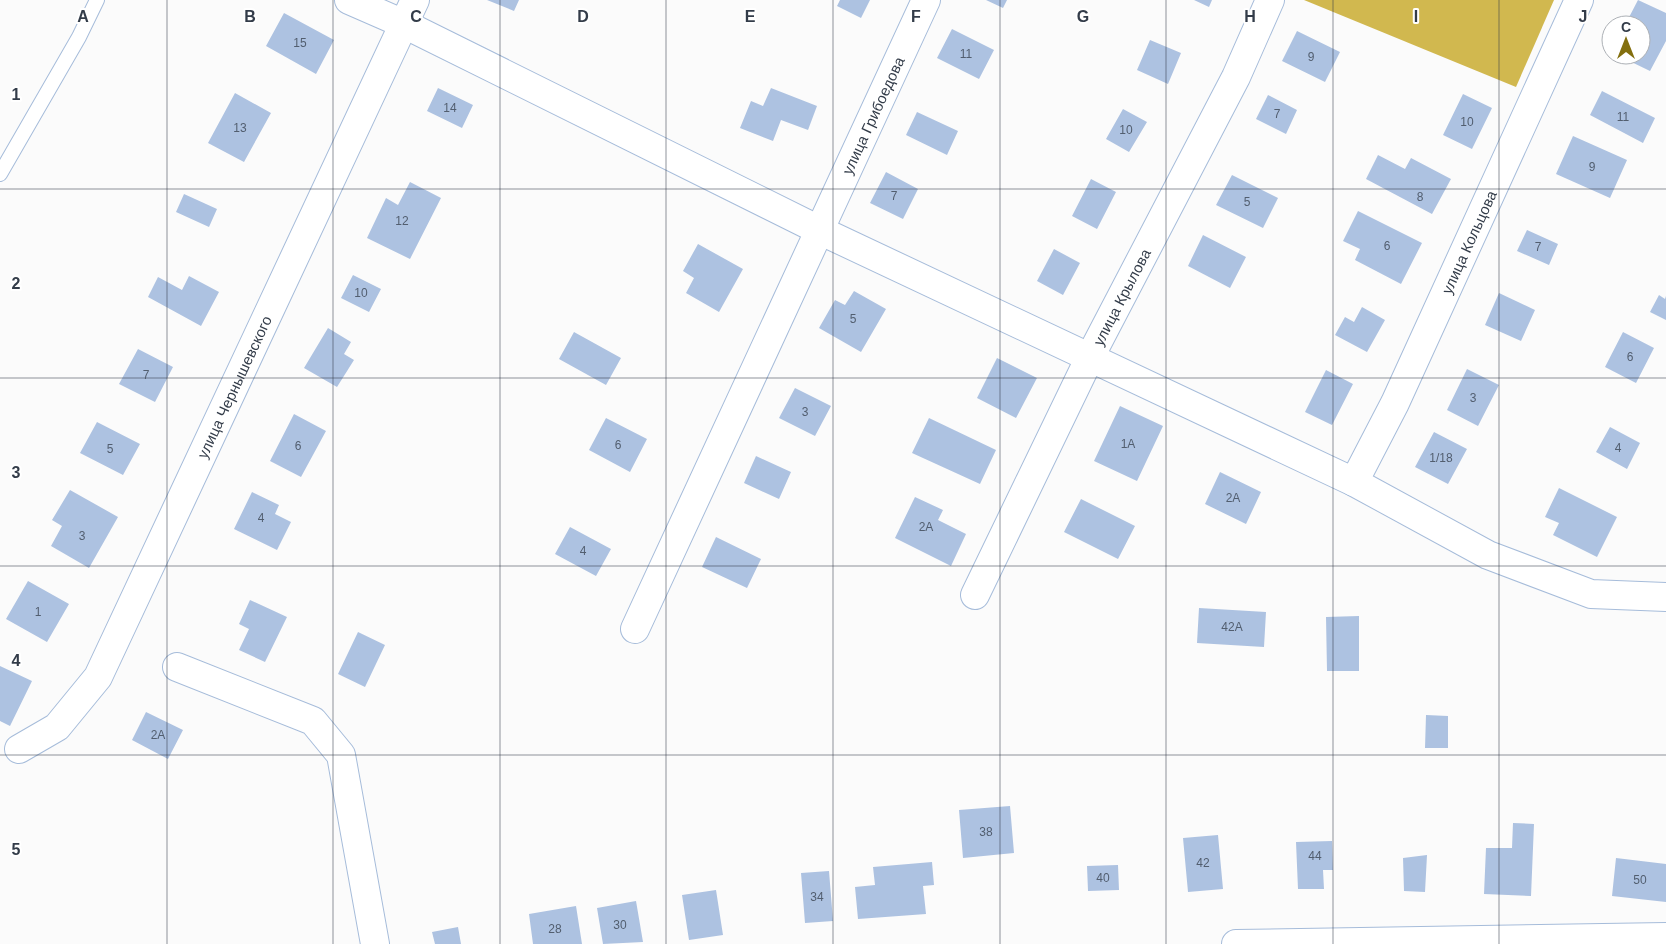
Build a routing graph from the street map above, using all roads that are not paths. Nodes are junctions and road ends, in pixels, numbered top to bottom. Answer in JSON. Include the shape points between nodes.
{"nodes":[{"id":1,"x":97,"y":0,"type":"edge"},
{"id":2,"x":349,"y":0,"type":"edge"},
{"id":3,"x":926,"y":0,"type":"edge"},
{"id":4,"x":1270,"y":0,"type":"edge"},
{"id":5,"x":1579,"y":0,"type":"edge"},
{"id":6,"x":409,"y":12,"type":"edge"},
{"id":7,"x":0,"y":174,"type":"edge"},
{"id":8,"x":819,"y":230,"type":"junction"},
{"id":9,"x":1090,"y":357,"type":"junction"},
{"id":10,"x":1354,"y":482,"type":"junction"},
{"id":11,"x":975,"y":595,"type":"dead end"},
{"id":12,"x":1666,"y":597,"type":"edge"},
{"id":13,"x":636,"y":629,"type":"dead end"},
{"id":14,"x":177,"y":668,"type":"dead end"},
{"id":15,"x":20,"y":749,"type":"dead end"},
{"id":16,"x":1666,"y":937,"type":"edge"},
{"id":17,"x":375,"y":944,"type":"edge"},
{"id":18,"x":1236,"y":944,"type":"edge"}],
"edges":[{"from":1,"to":7,"type":"lane"},
{"from":2,"to":6,"type":"street"},
{"from":3,"to":8,"type":"street","name":"улица Грибоедова"},
{"from":4,"to":9,"type":"street","name":"улица Крылова","via":[[1236,78]]},
{"from":5,"to":10,"type":"street","name":"улица Кольцова","via":[[1395,403]]},
{"from":6,"to":8,"type":"street"},
{"from":6,"to":15,"type":"street","name":"улица Чернышевского","via":[[98,677],[58,727]]},
{"from":8,"to":9,"type":"street"},
{"from":8,"to":13,"type":"street","name":"улица Грибоедова"},
{"from":9,"to":10,"type":"street"},
{"from":9,"to":11,"type":"street","name":"улица Крылова"},
{"from":10,"to":12,"type":"street","via":[[1488,555],[1590,594]]},
{"from":14,"to":17,"type":"street","via":[[313,722],[341,755]]},
{"from":16,"to":18,"type":"street"}]}
